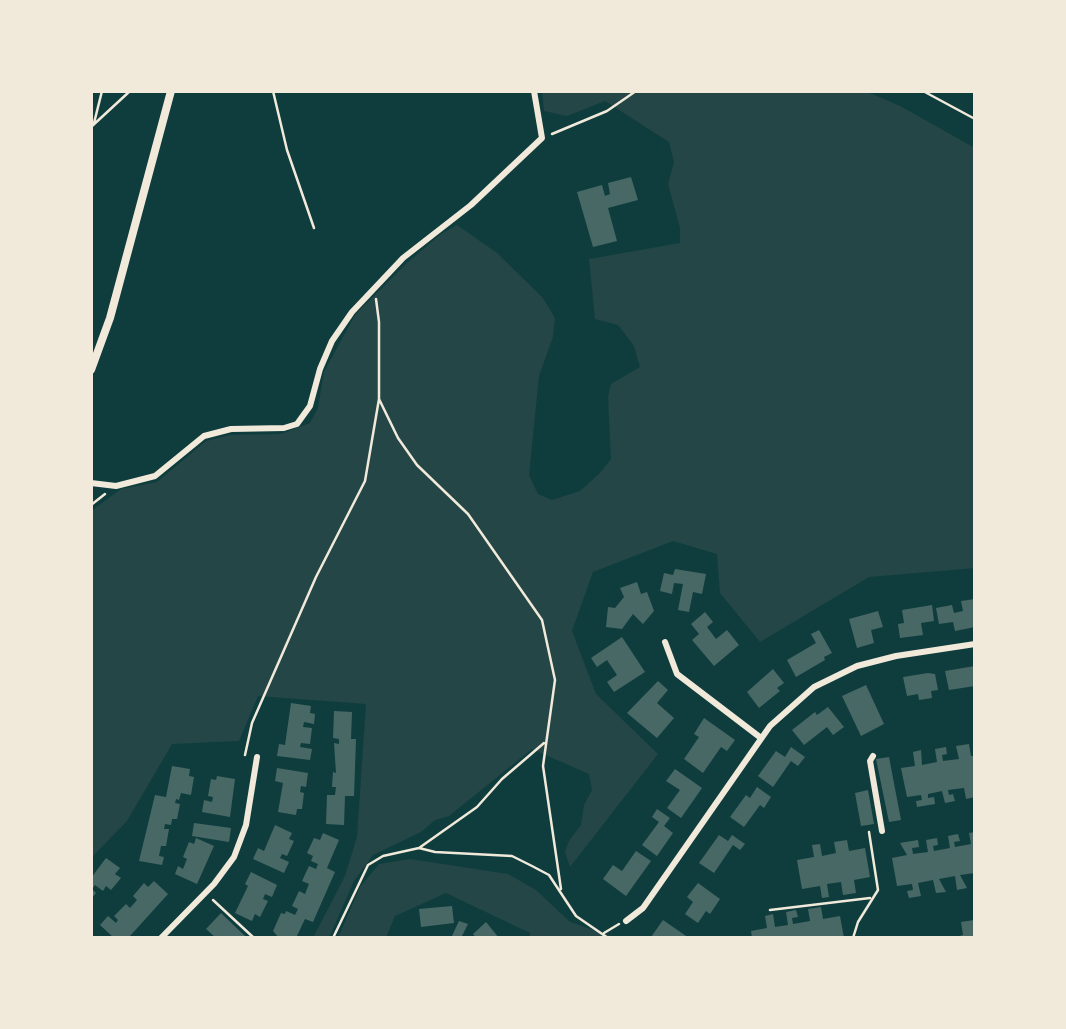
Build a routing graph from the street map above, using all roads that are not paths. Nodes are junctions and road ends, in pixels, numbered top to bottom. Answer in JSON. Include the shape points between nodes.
{"nodes":[{"id":1,"x":171,"y":91,"type":"edge"},
{"id":2,"x":534,"y":91,"type":"edge"},
{"id":3,"x":91,"y":370,"type":"edge"},
{"id":4,"x":91,"y":483,"type":"edge"},
{"id":5,"x":665,"y":642,"type":"dead end"},
{"id":6,"x":975,"y":644,"type":"edge"},
{"id":7,"x":761,"y":738,"type":"junction"},
{"id":8,"x":873,"y":756,"type":"dead end"},
{"id":9,"x":257,"y":757,"type":"dead end"},
{"id":10,"x":882,"y":831,"type":"dead end"},
{"id":11,"x":626,"y":921,"type":"road end"},
{"id":12,"x":161,"y":938,"type":"edge"}],
"edges":[{"from":1,"to":3,"type":"street","via":[[110,318]]},
{"from":2,"to":4,"type":"street","via":[[542,138],[374,286],[332,341],[310,406],[296,424],[204,436],[155,476],[116,486]]},
{"from":5,"to":7,"type":"street","via":[[677,674]]},
{"from":6,"to":7,"type":"street","via":[[896,656],[838,674],[814,687]]},
{"from":7,"to":11,"type":"street","via":[[643,908]]},
{"from":8,"to":10,"type":"street","via":[[870,761]]},
{"from":9,"to":12,"type":"street","via":[[241,841],[225,872]]}]}
